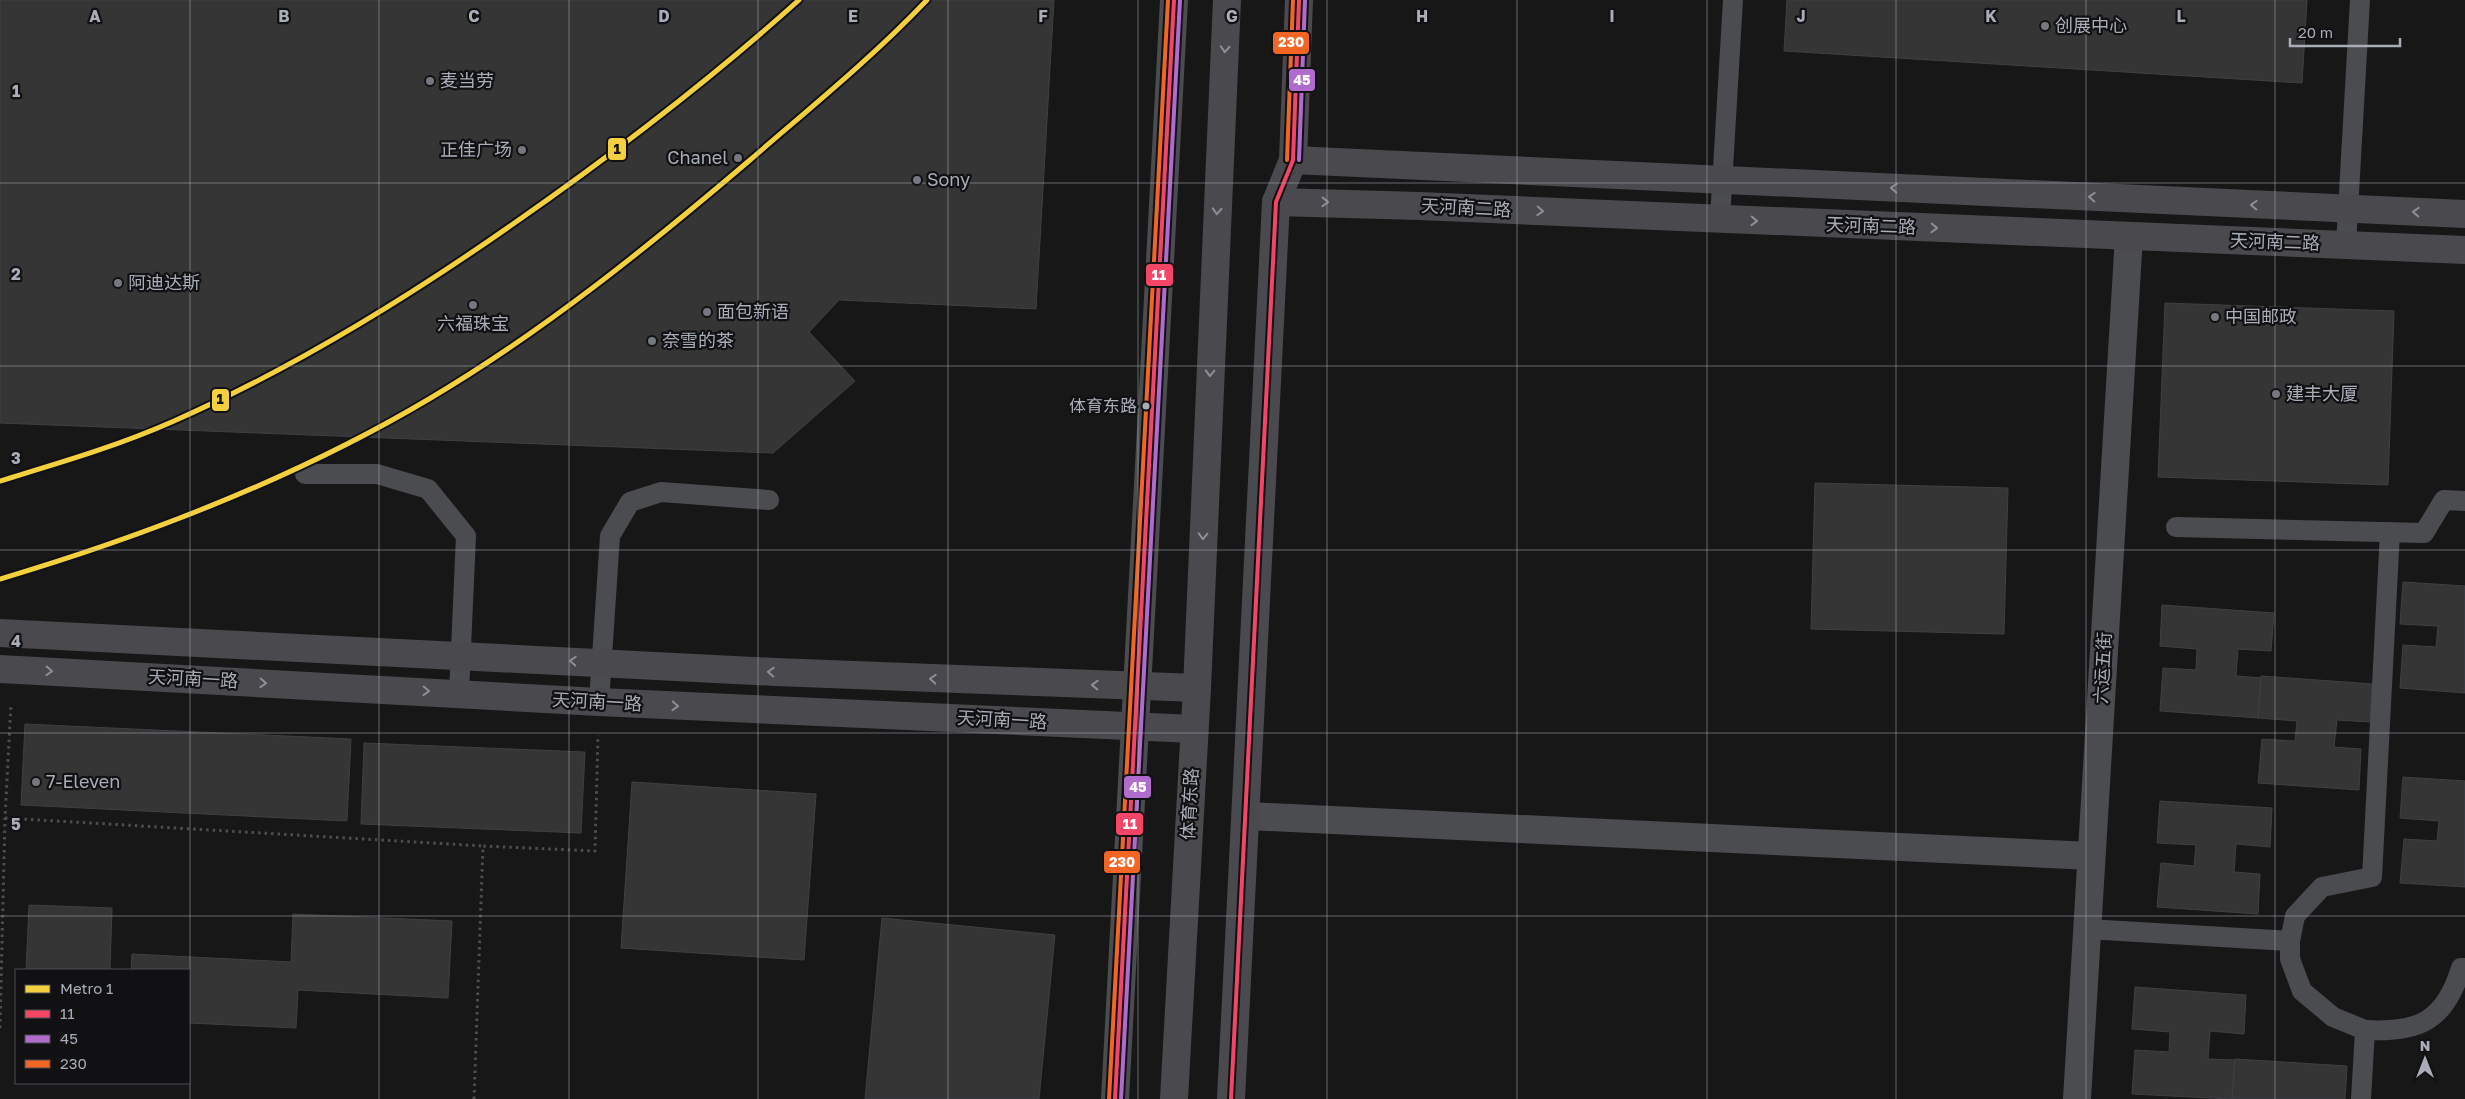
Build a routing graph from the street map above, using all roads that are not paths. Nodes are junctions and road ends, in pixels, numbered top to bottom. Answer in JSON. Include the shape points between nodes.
{"nodes":[{"id":1,"x":1174,"y":0,"type":"edge"},
{"id":2,"x":1227,"y":0,"type":"edge"},
{"id":3,"x":1299,"y":0,"type":"edge"},
{"id":4,"x":1733,"y":0,"type":"edge"},
{"id":5,"x":2360,"y":0,"type":"edge"},
{"id":6,"x":1293,"y":160,"type":"junction"},
{"id":7,"x":1723,"y":180,"type":"junction"},
{"id":8,"x":1276,"y":202,"type":"junction"},
{"id":9,"x":2348,"y":209,"type":"junction"},
{"id":10,"x":2465,"y":214,"type":"edge"},
{"id":11,"x":1720,"y":219,"type":"junction"},
{"id":12,"x":2129,"y":236,"type":"junction"},
{"id":13,"x":2346,"y":246,"type":"junction"},
{"id":14,"x":2465,"y":250,"type":"edge"},
{"id":15,"x":305,"y":474,"type":"dead end"},
{"id":16,"x":769,"y":500,"type":"dead end"},
{"id":17,"x":2465,"y":501,"type":"edge"},
{"id":18,"x":2176,"y":527,"type":"dead end"},
{"id":19,"x":2390,"y":532,"type":"junction"},
{"id":20,"x":0,"y":633,"type":"edge"},
{"id":21,"x":460,"y":655,"type":"junction"},
{"id":22,"x":601,"y":663,"type":"junction"},
{"id":23,"x":0,"y":669,"type":"edge"},
{"id":24,"x":1136,"y":686,"type":"junction"},
{"id":25,"x":1196,"y":688,"type":"junction"},
{"id":26,"x":459,"y":693,"type":"junction"},
{"id":27,"x":598,"y":702,"type":"junction"},
{"id":28,"x":1134,"y":727,"type":"junction"},
{"id":29,"x":1194,"y":728,"type":"junction"},
{"id":30,"x":1247,"y":816,"type":"junction"},
{"id":31,"x":2091,"y":856,"type":"junction"},
{"id":32,"x":2087,"y":929,"type":"junction"},
{"id":33,"x":2290,"y":941,"type":"junction"},
{"id":34,"x":2465,"y":968,"type":"edge"},
{"id":35,"x":2365,"y":1030,"type":"junction"},
{"id":36,"x":1115,"y":1099,"type":"edge"},
{"id":37,"x":1174,"y":1099,"type":"edge"},
{"id":38,"x":1231,"y":1099,"type":"edge"},
{"id":39,"x":2077,"y":1099,"type":"edge"},
{"id":40,"x":2361,"y":1099,"type":"edge"}],
"edges":[{"from":1,"to":24,"type":"street"},
{"from":2,"to":25,"type":"street","name":"体育东路","one_way":true},
{"from":3,"to":6,"type":"street"},
{"from":4,"to":7,"type":"lane"},
{"from":5,"to":9,"type":"lane"},
{"from":6,"to":7,"type":"street","name":"天河南二路"},
{"from":6,"to":8,"type":"street"},
{"from":9,"to":7,"type":"street","name":"天河南二路","one_way":true},
{"from":7,"to":11,"type":"lane"},
{"from":8,"to":11,"type":"street","name":"天河南二路","one_way":true},
{"from":8,"to":30,"type":"street"},
{"from":10,"to":9,"type":"street","name":"天河南二路","one_way":true},
{"from":9,"to":13,"type":"lane"},
{"from":11,"to":12,"type":"street","name":"天河南二路","one_way":true},
{"from":12,"to":13,"type":"street","name":"天河南二路"},
{"from":12,"to":31,"type":"street","name":"六运五街"},
{"from":13,"to":14,"type":"street","name":"天河南二路"},
{"from":15,"to":21,"type":"lane","via":[[377,474],[428,489],[466,536]]},
{"from":16,"to":22,"type":"lane","via":[[661,492],[630,502],[610,536]]},
{"from":17,"to":19,"type":"lane","via":[[2444,500],[2424,533]]},
{"from":18,"to":19,"type":"lane"},
{"from":19,"to":33,"type":"lane","via":[[2372,877],[2322,886],[2295,916]]},
{"from":20,"to":21,"type":"street"},
{"from":22,"to":21,"type":"street","one_way":true},
{"from":21,"to":26,"type":"lane"},
{"from":24,"to":22,"type":"street","one_way":true},
{"from":22,"to":27,"type":"lane"},
{"from":23,"to":26,"type":"street","name":"天河南一路","one_way":true},
{"from":24,"to":25,"type":"street"},
{"from":24,"to":28,"type":"street"},
{"from":25,"to":29,"type":"street","name":"体育东路"},
{"from":26,"to":27,"type":"street","name":"天河南一路"},
{"from":27,"to":28,"type":"street","name":"天河南一路","one_way":true},
{"from":28,"to":29,"type":"street","name":"天河南一路"},
{"from":28,"to":36,"type":"street"},
{"from":29,"to":37,"type":"street","name":"体育东路"},
{"from":30,"to":31,"type":"street"},
{"from":30,"to":38,"type":"street"},
{"from":31,"to":32,"type":"street","name":"六运五街"},
{"from":32,"to":33,"type":"lane"},
{"from":32,"to":39,"type":"street","name":"六运五街"},
{"from":33,"to":35,"type":"lane","via":[[2290,959],[2302,991],[2333,1017]]},
{"from":34,"to":35,"type":"lane","via":[[2461,968],[2454,992],[2432,1019],[2395,1032]]},
{"from":35,"to":40,"type":"lane"}]}
